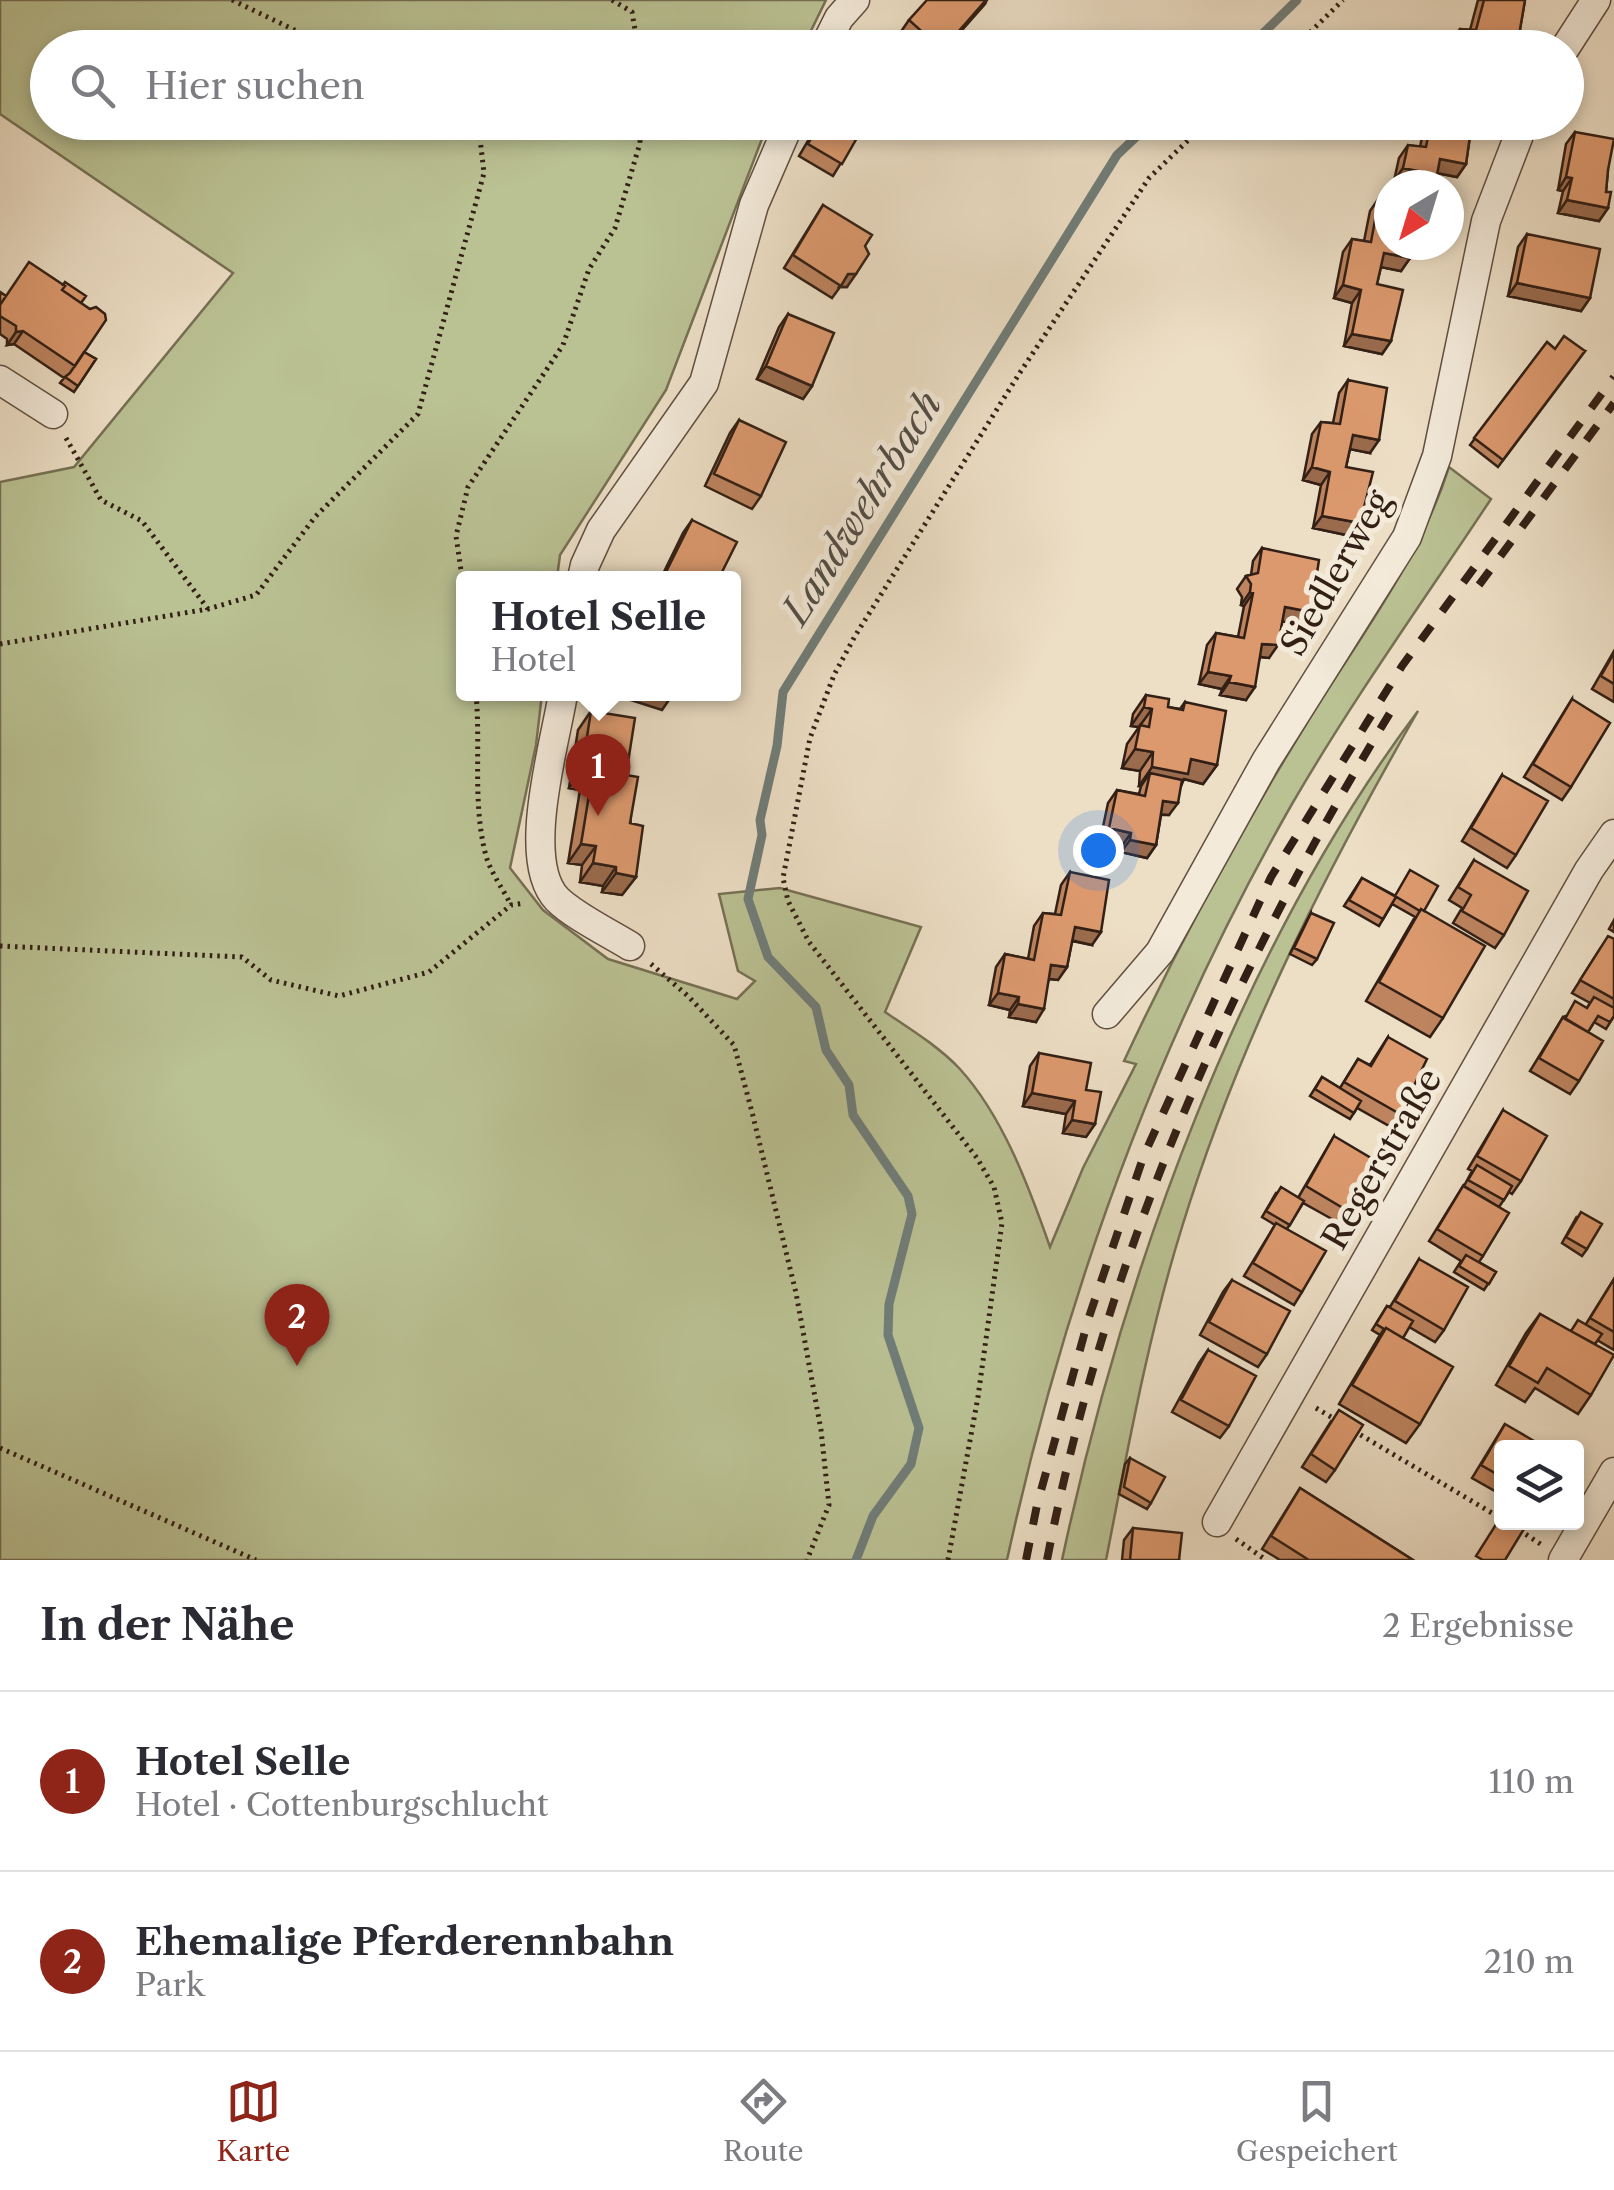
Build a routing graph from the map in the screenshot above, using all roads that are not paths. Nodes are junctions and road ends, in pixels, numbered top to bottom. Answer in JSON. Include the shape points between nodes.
{"nodes":[{"id":1,"x":855,"y":0,"type":"edge"},
{"id":2,"x":1596,"y":0,"type":"edge"},
{"id":3,"x":833,"y":30,"type":"edge"},
{"id":4,"x":1577,"y":30,"type":"edge"},
{"id":5,"x":782,"y":140,"type":"edge"},
{"id":6,"x":1517,"y":140,"type":"edge"},
{"id":7,"x":0,"y":380,"type":"edge"},
{"id":8,"x":53,"y":414,"type":"road end"},
{"id":9,"x":584,"y":571,"type":"edge"},
{"id":10,"x":562,"y":701,"type":"edge"},
{"id":11,"x":1614,"y":834,"type":"edge"},
{"id":12,"x":630,"y":946,"type":"road end"},
{"id":13,"x":1107,"y":1014,"type":"dead end"},
{"id":14,"x":1614,"y":1472,"type":"edge"},
{"id":15,"x":1217,"y":1522,"type":"dead end"},
{"id":16,"x":1563,"y":1559,"type":"edge"}],
"edges":[{"from":1,"to":3,"type":"street"},
{"from":2,"to":4,"type":"street"},
{"from":5,"to":9,"type":"street","via":[[754,205],[704,383],[601,530]]},
{"from":6,"to":13,"type":"street","name":"Siedlerweg","via":[[1486,221],[1437,456],[1407,537],[1266,761],[1160,952]]},
{"from":7,"to":8,"type":"street"},
{"from":10,"to":12,"type":"street","via":[[538,843],[542,874],[558,899]]},
{"from":11,"to":15,"type":"street","name":"Regerstraße"},
{"from":14,"to":16,"type":"street"}]}
